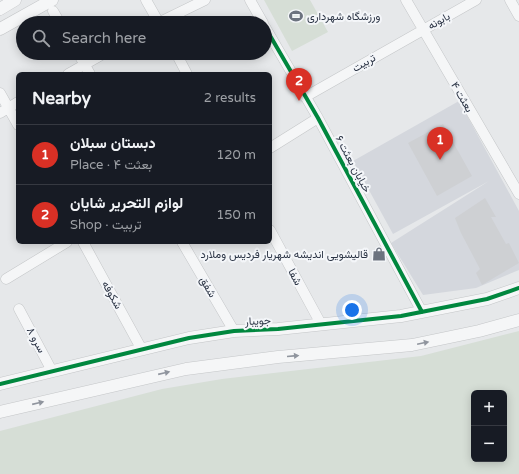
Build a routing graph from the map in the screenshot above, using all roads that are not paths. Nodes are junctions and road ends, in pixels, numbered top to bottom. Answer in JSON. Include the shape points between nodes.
{"nodes":[{"id":1,"x":15,"y":0,"type":"edge"},
{"id":2,"x":146,"y":0,"type":"edge"},
{"id":3,"x":204,"y":0,"type":"edge"},
{"id":4,"x":250,"y":0,"type":"edge"},
{"id":5,"x":406,"y":0,"type":"edge"},
{"id":6,"x":476,"y":0,"type":"edge"},
{"id":7,"x":510,"y":0,"type":"edge"},
{"id":8,"x":52,"y":6,"type":"edge"},
{"id":9,"x":0,"y":9,"type":"edge"},
{"id":10,"x":29,"y":16,"type":"edge"},
{"id":11,"x":57,"y":16,"type":"edge"},
{"id":12,"x":155,"y":16,"type":"edge"},
{"id":13,"x":173,"y":16,"type":"edge"},
{"id":14,"x":259,"y":16,"type":"edge"},
{"id":15,"x":519,"y":16,"type":"edge"},
{"id":16,"x":16,"y":22,"type":"edge"},
{"id":17,"x":0,"y":29,"type":"edge"},
{"id":18,"x":423,"y":30,"type":"junction"},
{"id":19,"x":272,"y":39,"type":"edge"},
{"id":20,"x":82,"y":60,"type":"edge"},
{"id":21,"x":92,"y":60,"type":"edge"},
{"id":22,"x":180,"y":60,"type":"edge"},
{"id":23,"x":85,"y":64,"type":"junction"},
{"id":24,"x":71,"y":72,"type":"edge"},
{"id":25,"x":89,"y":72,"type":"edge"},
{"id":26,"x":186,"y":72,"type":"edge"},
{"id":27,"x":0,"y":93,"type":"edge"},
{"id":28,"x":305,"y":97,"type":"junction"},
{"id":29,"x":16,"y":103,"type":"edge"},
{"id":30,"x":4,"y":110,"type":"edge"},
{"id":31,"x":318,"y":118,"type":"junction"},
{"id":32,"x":16,"y":123,"type":"edge"},
{"id":33,"x":272,"y":147,"type":"edge"},
{"id":34,"x":519,"y":194,"type":"edge"},
{"id":35,"x":272,"y":234,"type":"edge"},
{"id":36,"x":64,"y":244,"type":"edge"},
{"id":37,"x":84,"y":244,"type":"edge"},
{"id":38,"x":183,"y":244,"type":"edge"},
{"id":39,"x":6,"y":279,"type":"dead end"},
{"id":40,"x":519,"y":288,"type":"edge"},
{"id":41,"x":20,"y":309,"type":"dead end"},
{"id":42,"x":422,"y":312,"type":"junction"},
{"id":43,"x":518,"y":323,"type":"edge"},
{"id":44,"x":321,"y":324,"type":"junction"},
{"id":45,"x":234,"y":331,"type":"junction"},
{"id":46,"x":141,"y":348,"type":"junction"},
{"id":47,"x":52,"y":371,"type":"junction"},
{"id":48,"x":0,"y":384,"type":"edge"},
{"id":49,"x":0,"y":412,"type":"edge"}],
"edges":[{"from":1,"to":9,"type":"street"},
{"from":2,"to":12,"type":"street"},
{"from":3,"to":13,"type":"street"},
{"from":4,"to":14,"type":"street"},
{"from":5,"to":18,"type":"street","name":"بعثت ۴"},
{"from":6,"to":18,"type":"street","name":"بابونه"},
{"from":7,"to":15,"type":"street"},
{"from":8,"to":10,"type":"street"},
{"from":8,"to":11,"type":"street"},
{"from":16,"to":17,"type":"street"},
{"from":18,"to":28,"type":"street","name":"تربیت"},
{"from":18,"to":34,"type":"street","name":"بعثت ۴"},
{"from":19,"to":28,"type":"street","name":"خیابان بعثت ۶"},
{"from":20,"to":23,"type":"street"},
{"from":21,"to":23,"type":"street"},
{"from":22,"to":26,"type":"street"},
{"from":23,"to":24,"type":"street"},
{"from":23,"to":25,"type":"street"},
{"from":27,"to":30,"type":"street"},
{"from":28,"to":31,"type":"street","name":"خیابان بعثت ۶"},
{"from":29,"to":30,"type":"street"},
{"from":30,"to":32,"type":"street"},
{"from":31,"to":33,"type":"street"},
{"from":31,"to":42,"type":"street","name":"خیابان بعثت ۶"},
{"from":35,"to":44,"type":"street","name":"شفا"},
{"from":36,"to":39,"type":"street"},
{"from":37,"to":46,"type":"street","name":"شکوفه"},
{"from":38,"to":45,"type":"street","name":"شفق"},
{"from":40,"to":42,"type":"street","name":"جویبار","via":[[487,299]]},
{"from":41,"to":47,"type":"street","name":"سرو ۸"},
{"from":42,"to":44,"type":"street","name":"جویبار"},
{"from":49,"to":43,"type":"street","one_way":true,"via":[[186,369],[278,357],[412,346]]},
{"from":44,"to":45,"type":"street","name":"جویبار"},
{"from":45,"to":46,"type":"street","name":"جویبار"},
{"from":46,"to":47,"type":"street","name":"جویبار"},
{"from":47,"to":48,"type":"street","name":"جویبار"}]}
